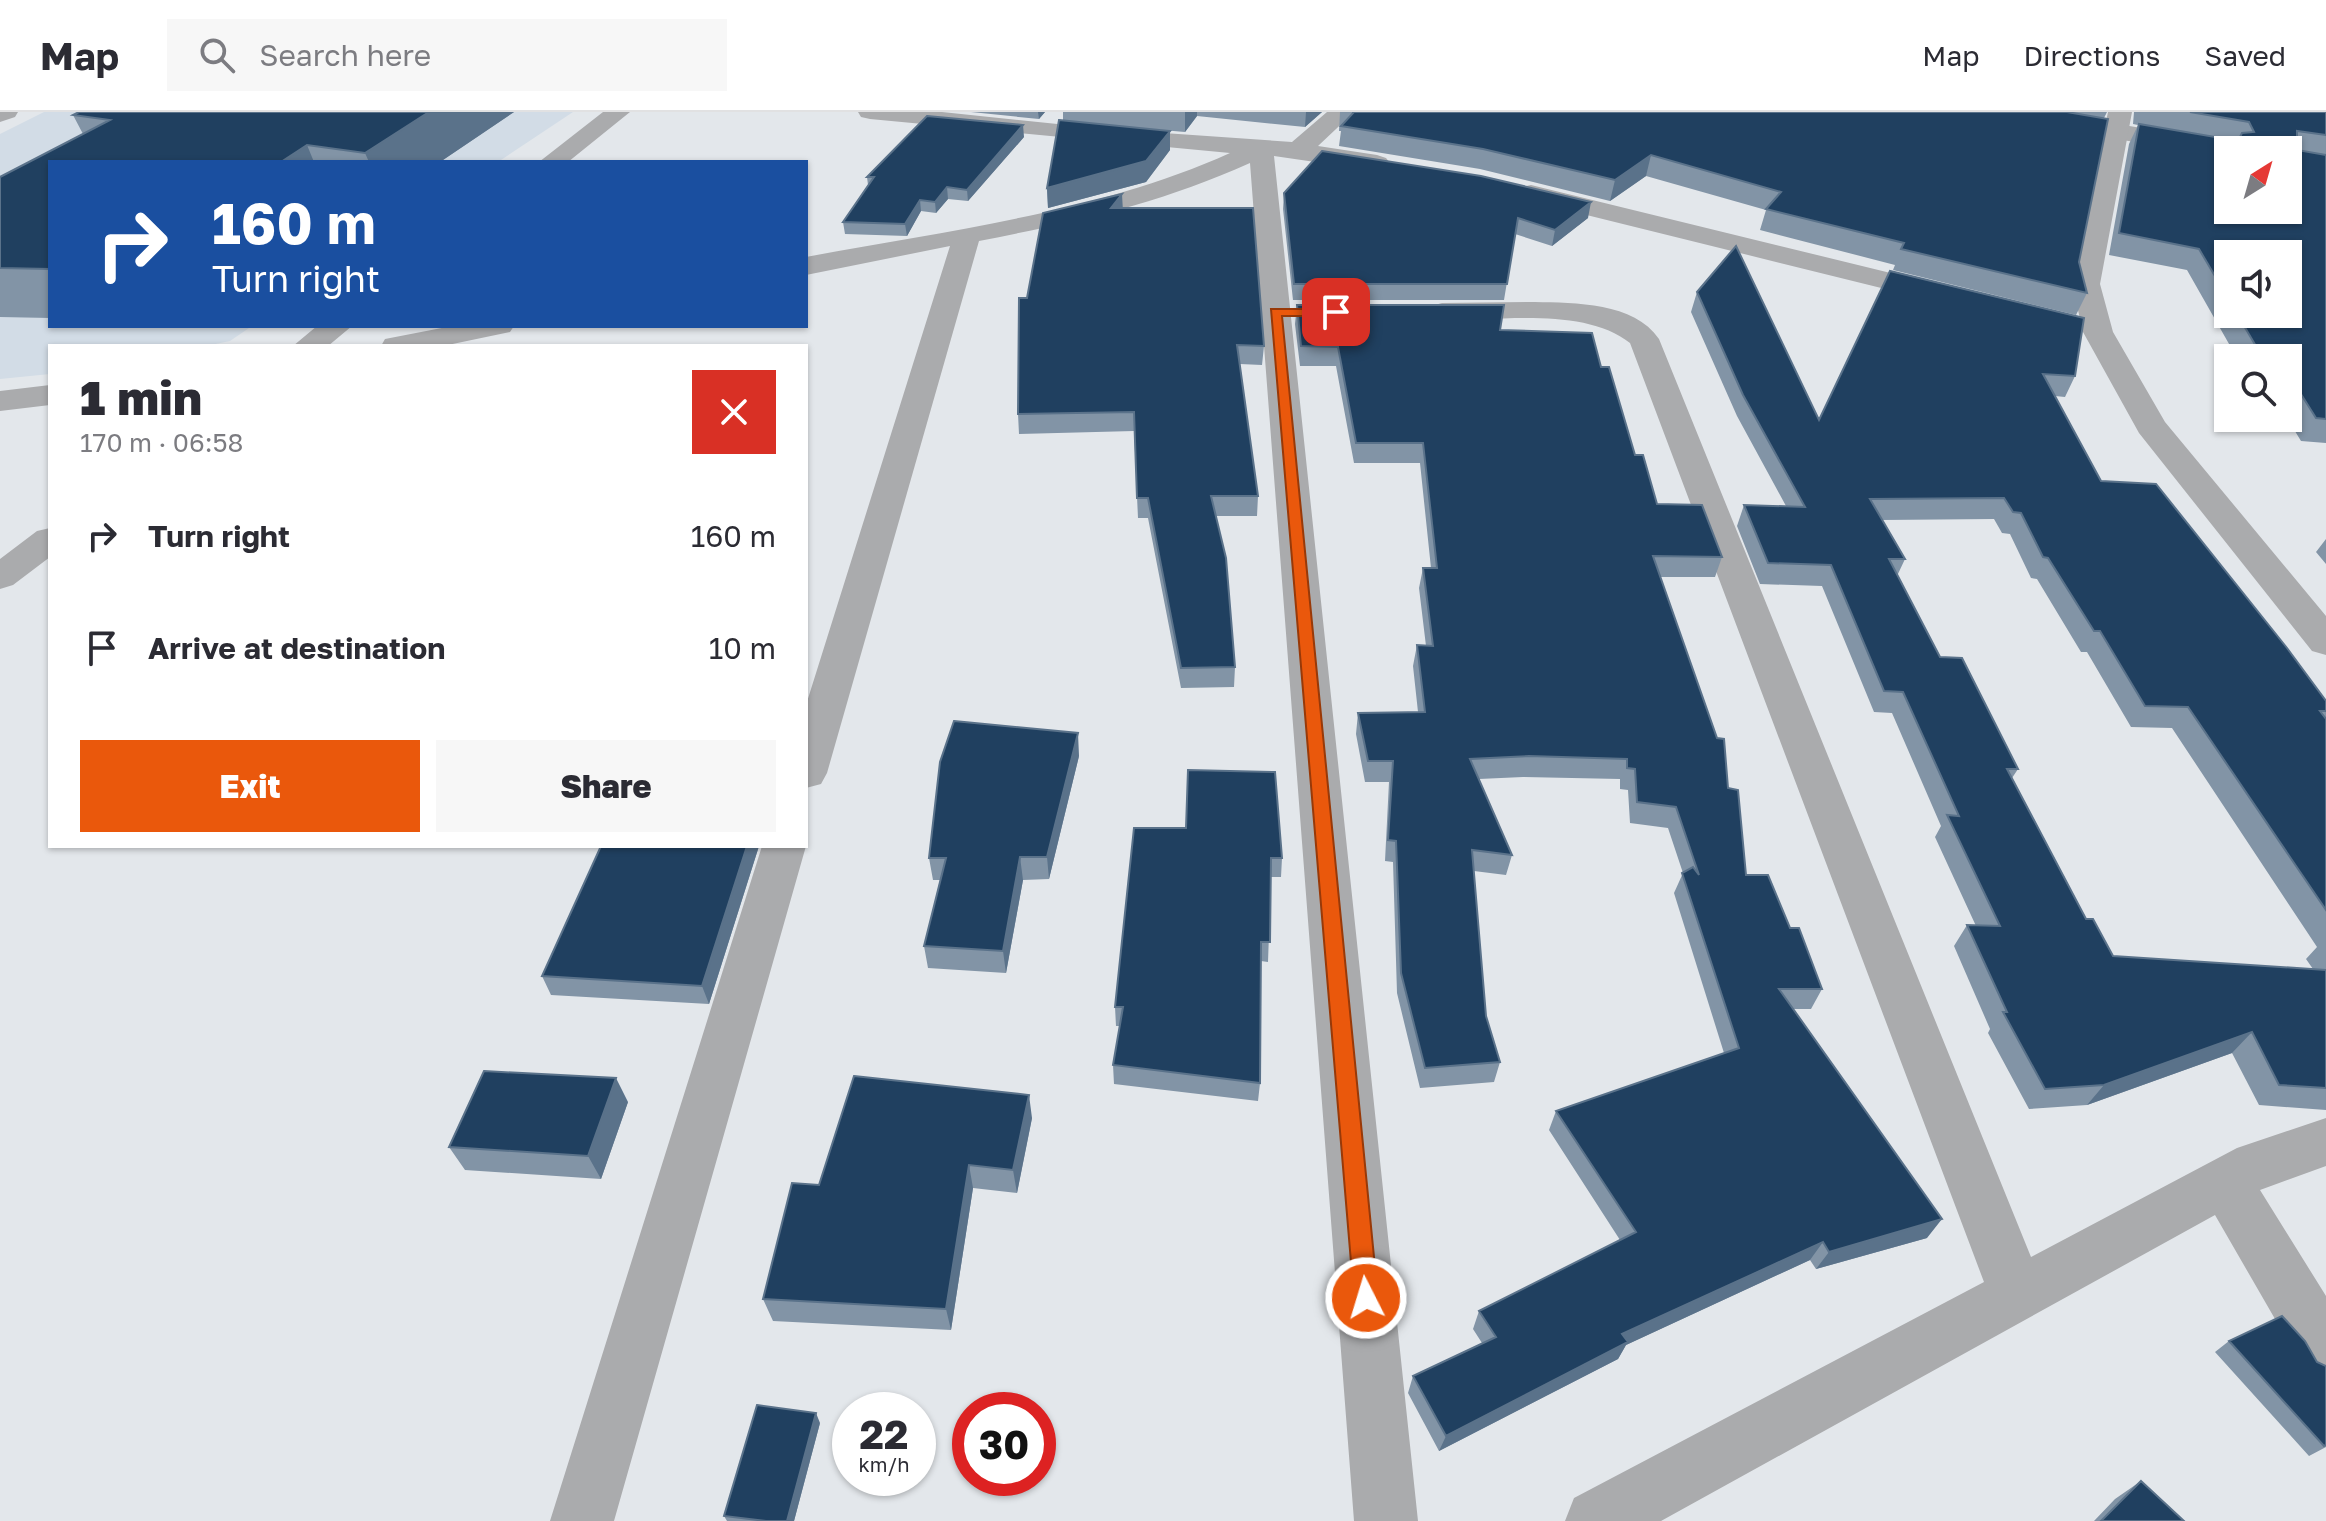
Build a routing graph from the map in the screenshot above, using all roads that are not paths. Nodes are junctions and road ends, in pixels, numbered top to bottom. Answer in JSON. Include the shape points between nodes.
{"nodes":[{"id":1,"x":6,"y":112,"type":"edge"},
{"id":2,"x":618,"y":112,"type":"edge"},
{"id":3,"x":870,"y":112,"type":"edge"},
{"id":4,"x":1342,"y":112,"type":"edge"},
{"id":5,"x":1999,"y":112,"type":"edge"},
{"id":6,"x":925,"y":114,"type":"edge"},
{"id":7,"x":0,"y":115,"type":"edge"},
{"id":8,"x":2118,"y":121,"type":"edge"},
{"id":9,"x":2214,"y":146,"type":"edge"},
{"id":10,"x":1280,"y":149,"type":"junction"},
{"id":11,"x":555,"y":160,"type":"edge"},
{"id":12,"x":1404,"y":167,"type":"edge"},
{"id":13,"x":1510,"y":187,"type":"edge"},
{"id":14,"x":967,"y":235,"type":"junction"},
{"id":15,"x":808,"y":266,"type":"edge"},
{"id":16,"x":1974,"y":302,"type":"edge"},
{"id":17,"x":1404,"y":312,"type":"edge"},
{"id":18,"x":2067,"y":325,"type":"edge"},
{"id":19,"x":334,"y":328,"type":"edge"},
{"id":20,"x":489,"y":328,"type":"edge"},
{"id":21,"x":2098,"y":332,"type":"junction"},
{"id":22,"x":311,"y":344,"type":"edge"},
{"id":23,"x":406,"y":344,"type":"edge"},
{"id":24,"x":48,"y":395,"type":"edge"},
{"id":25,"x":0,"y":401,"type":"edge"},
{"id":26,"x":48,"y":541,"type":"edge"},
{"id":27,"x":0,"y":577,"type":"edge"},
{"id":28,"x":2326,"y":642,"type":"edge"},
{"id":29,"x":808,"y":766,"type":"edge"},
{"id":30,"x":783,"y":848,"type":"edge"},
{"id":31,"x":2326,"y":1142,"type":"edge"},
{"id":32,"x":2225,"y":1182,"type":"junction"},
{"id":33,"x":2017,"y":1294,"type":"junction"},
{"id":34,"x":2326,"y":1350,"type":"edge"},
{"id":35,"x":582,"y":1521,"type":"edge"},
{"id":36,"x":1386,"y":1521,"type":"edge"},
{"id":37,"x":1597,"y":1521,"type":"edge"}],
"edges":[{"from":1,"to":7,"type":"street"},
{"from":2,"to":11,"type":"street"},
{"from":3,"to":6,"type":"street"},
{"from":4,"to":10,"type":"street"},
{"from":5,"to":8,"type":"street"},
{"from":6,"to":10,"type":"street"},
{"from":8,"to":9,"type":"street"},
{"from":8,"to":21,"type":"street","via":[[2086,284]]},
{"from":10,"to":12,"type":"street"},
{"from":10,"to":14,"type":"street","via":[[1100,209]]},
{"from":10,"to":36,"type":"street"},
{"from":13,"to":16,"type":"street"},
{"from":14,"to":15,"type":"street"},
{"from":14,"to":29,"type":"street"},
{"from":17,"to":33,"type":"street","via":[[1596,316],[1626,325],[1644,339]]},
{"from":18,"to":21,"type":"street"},
{"from":19,"to":22,"type":"street"},
{"from":20,"to":23,"type":"street"},
{"from":21,"to":28,"type":"street","via":[[2151,426]]},
{"from":24,"to":25,"type":"street"},
{"from":26,"to":27,"type":"street"},
{"from":30,"to":35,"type":"street"},
{"from":31,"to":32,"type":"street","via":[[2256,1165]]},
{"from":32,"to":33,"type":"street"},
{"from":32,"to":34,"type":"street"},
{"from":33,"to":37,"type":"street"}]}
